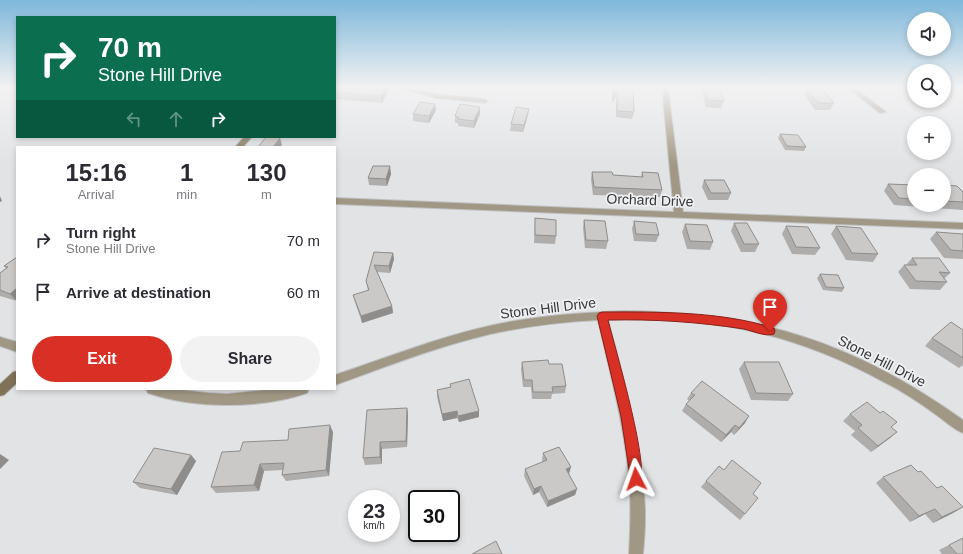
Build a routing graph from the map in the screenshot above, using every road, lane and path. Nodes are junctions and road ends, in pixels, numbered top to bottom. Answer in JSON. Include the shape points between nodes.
{"nodes":[{"id":1,"x":668,"y":114,"type":"edge"},
{"id":2,"x":247,"y":138,"type":"edge"},
{"id":3,"x":240,"y":146,"type":"edge"},
{"id":4,"x":336,"y":201,"type":"edge"},
{"id":5,"x":679,"y":215,"type":"junction"},
{"id":6,"x":963,"y":226,"type":"edge"},
{"id":7,"x":602,"y":316,"type":"junction"},
{"id":8,"x":0,"y":341,"type":"edge"},
{"id":9,"x":16,"y":347,"type":"edge"},
{"id":10,"x":16,"y":377,"type":"edge"},
{"id":11,"x":336,"y":380,"type":"edge"},
{"id":12,"x":158,"y":390,"type":"edge"},
{"id":13,"x":299,"y":390,"type":"edge"},
{"id":14,"x":0,"y":391,"type":"edge"},
{"id":15,"x":963,"y":427,"type":"edge"},
{"id":16,"x":636,"y":554,"type":"edge"}],
"edges":[{"from":1,"to":5,"type":"street"},
{"from":2,"to":3,"type":"main road"},
{"from":4,"to":5,"type":"street","name":"Orchard Drive"},
{"from":5,"to":6,"type":"street","name":"Orchard Drive"},
{"from":7,"to":11,"type":"street","name":"Stone Hill Drive","via":[[562,318],[488,331],[446,342]]},
{"from":7,"to":15,"type":"street","name":"Stone Hill Drive","via":[[657,316],[710,320],[756,327],[799,339],[849,358],[895,382]]},
{"from":7,"to":16,"type":"street","via":[[627,416],[635,464]]},
{"from":8,"to":9,"type":"street"},
{"from":10,"to":14,"type":"main road"},
{"from":12,"to":13,"type":"street","via":[[199,397],[241,399],[280,395]]}]}
